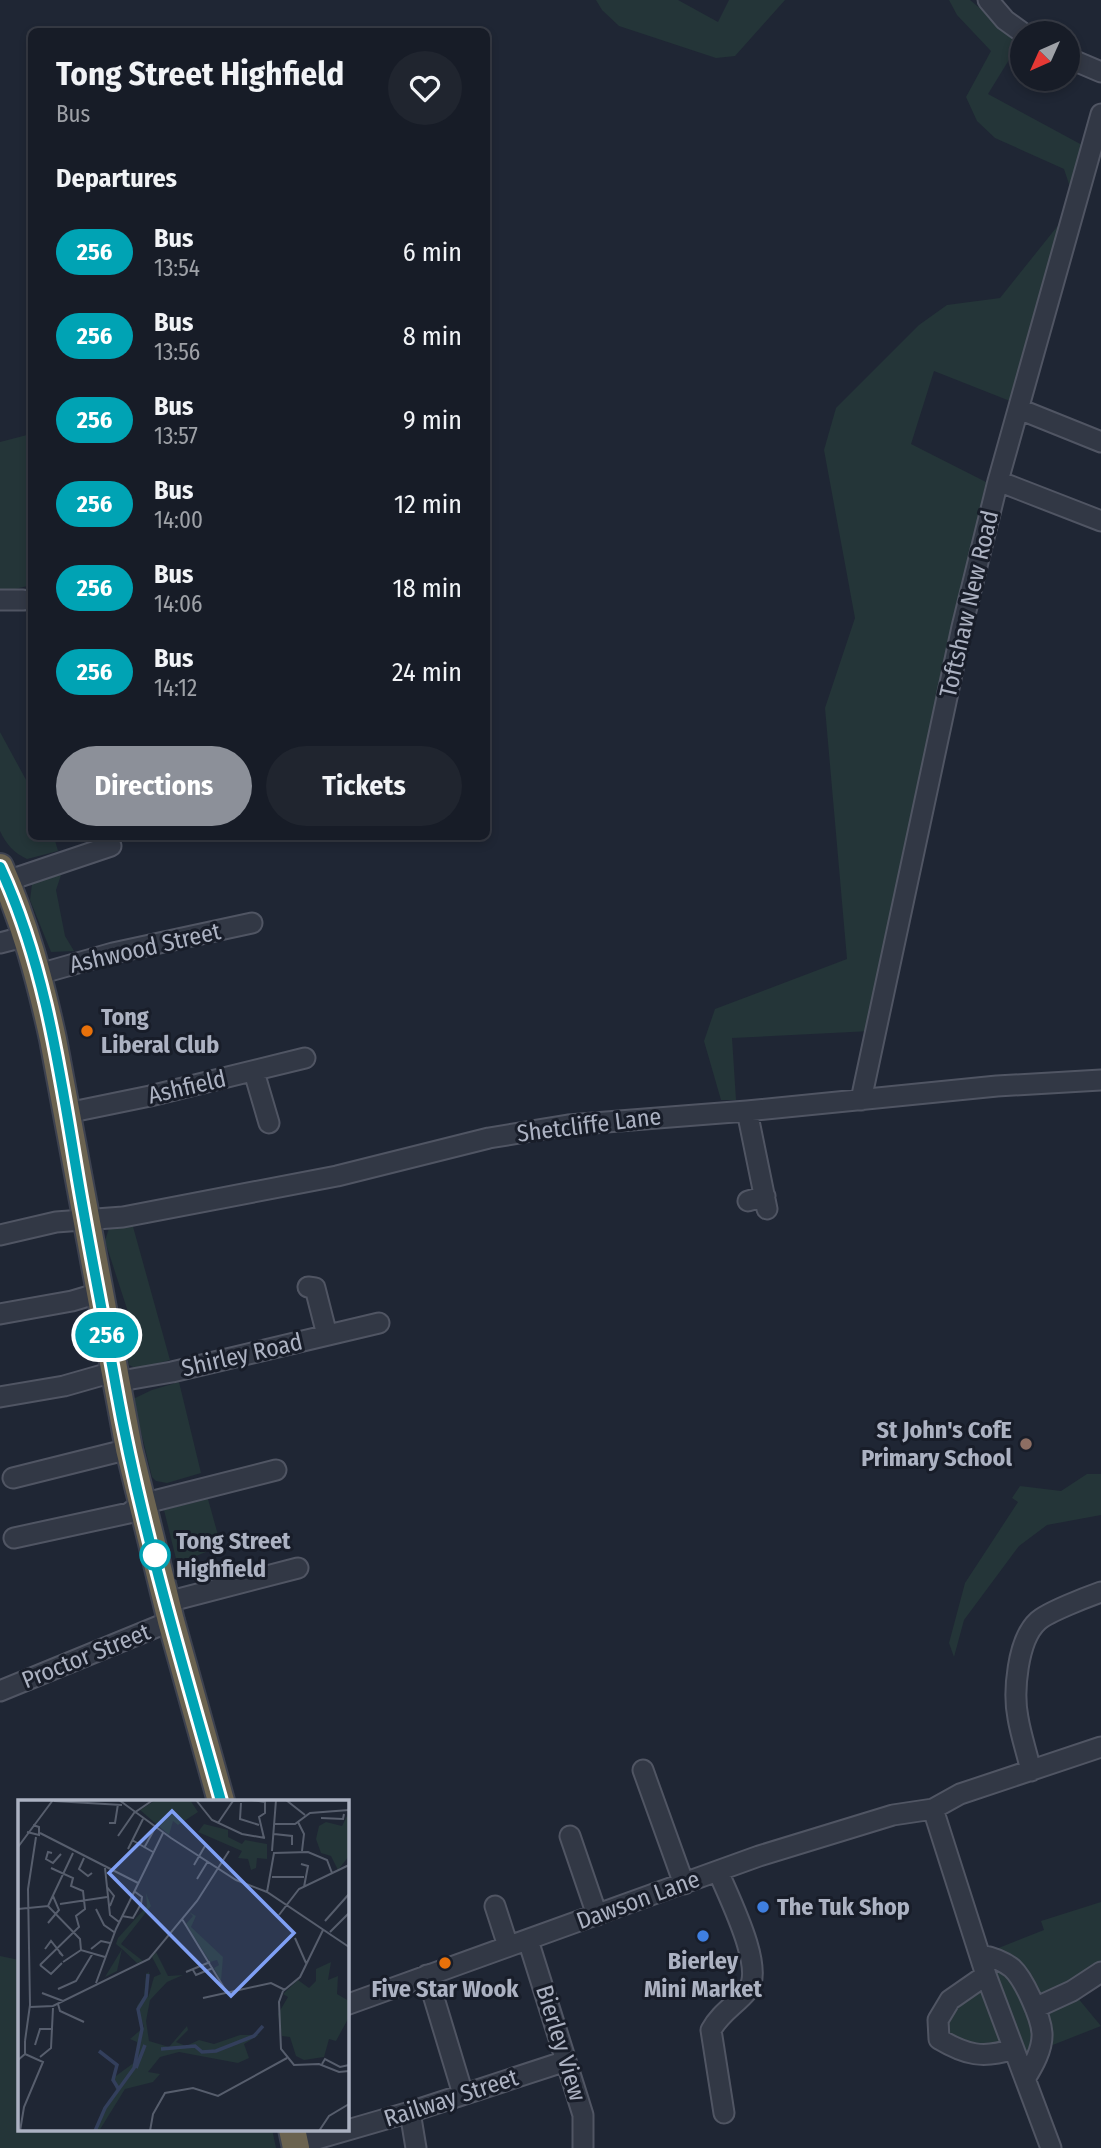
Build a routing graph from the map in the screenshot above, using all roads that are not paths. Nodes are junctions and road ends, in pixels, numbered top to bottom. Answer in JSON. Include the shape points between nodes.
{"nodes":[{"id":1,"x":988,"y":0,"type":"edge"},
{"id":2,"x":1010,"y":24,"type":"edge"},
{"id":3,"x":1080,"y":63,"type":"edge"},
{"id":4,"x":1101,"y":72,"type":"edge"},
{"id":5,"x":1101,"y":114,"type":"edge"},
{"id":6,"x":1019,"y":409,"type":"junction"},
{"id":7,"x":1101,"y":442,"type":"edge"},
{"id":8,"x":998,"y":481,"type":"junction"},
{"id":9,"x":1101,"y":521,"type":"edge"},
{"id":10,"x":0,"y":600,"type":"edge"},
{"id":11,"x":23,"y":600,"type":"dead end"},
{"id":12,"x":111,"y":846,"type":"dead end"},
{"id":13,"x":3,"y":874,"type":"edge"},
{"id":14,"x":252,"y":923,"type":"dead end"},
{"id":15,"x":27,"y":936,"type":"junction"},
{"id":16,"x":0,"y":943,"type":"edge"},
{"id":17,"x":39,"y":974,"type":"junction"},
{"id":18,"x":305,"y":1058,"type":"dead end"},
{"id":19,"x":254,"y":1072,"type":"junction"},
{"id":20,"x":1101,"y":1080,"type":"edge"},
{"id":21,"x":861,"y":1100,"type":"junction"},
{"id":22,"x":747,"y":1111,"type":"junction"},
{"id":23,"x":67,"y":1113,"type":"junction"},
{"id":24,"x":269,"y":1123,"type":"dead end"},
{"id":25,"x":760,"y":1202,"type":"dead end"},
{"id":26,"x":85,"y":1219,"type":"junction"},
{"id":27,"x":0,"y":1235,"type":"edge"},
{"id":28,"x":308,"y":1287,"type":"dead end"},
{"id":29,"x":99,"y":1293,"type":"junction"},
{"id":30,"x":0,"y":1314,"type":"edge"},
{"id":31,"x":379,"y":1323,"type":"dead end"},
{"id":32,"x":327,"y":1335,"type":"junction"},
{"id":33,"x":114,"y":1377,"type":"junction"},
{"id":34,"x":0,"y":1397,"type":"edge"},
{"id":35,"x":129,"y":1449,"type":"junction"},
{"id":36,"x":276,"y":1470,"type":"dead end"},
{"id":37,"x":13,"y":1478,"type":"dead end"},
{"id":38,"x":142,"y":1504,"type":"junction"},
{"id":39,"x":14,"y":1538,"type":"dead end"},
{"id":40,"x":298,"y":1568,"type":"dead end"},
{"id":41,"x":1101,"y":1592,"type":"edge"},
{"id":42,"x":169,"y":1611,"type":"junction"},
{"id":43,"x":0,"y":1691,"type":"edge"},
{"id":44,"x":1101,"y":1747,"type":"edge"},
{"id":45,"x":643,"y":1770,"type":"dead end"},
{"id":46,"x":1031,"y":1770,"type":"junction"},
{"id":47,"x":221,"y":1800,"type":"edge"},
{"id":48,"x":933,"y":1809,"type":"junction"},
{"id":49,"x":570,"y":1836,"type":"dead end"},
{"id":50,"x":719,"y":1871,"type":"junction"},
{"id":51,"x":684,"y":1884,"type":"junction"},
{"id":52,"x":495,"y":1906,"type":"dead end"},
{"id":53,"x":597,"y":1915,"type":"junction"},
{"id":54,"x":528,"y":1940,"type":"junction"},
{"id":55,"x":508,"y":1946,"type":"junction"},
{"id":56,"x":981,"y":1955,"type":"junction"},
{"id":57,"x":1101,"y":1972,"type":"edge"},
{"id":58,"x":427,"y":1975,"type":"junction"},
{"id":59,"x":986,"y":1975,"type":"junction"},
{"id":60,"x":348,"y":2004,"type":"edge"},
{"id":61,"x":1035,"y":2008,"type":"junction"},
{"id":62,"x":1013,"y":2049,"type":"junction"},
{"id":63,"x":566,"y":2061,"type":"junction"},
{"id":64,"x":1025,"y":2079,"type":"junction"},
{"id":65,"x":463,"y":2094,"type":"junction"},
{"id":66,"x":410,"y":2112,"type":"junction"},
{"id":67,"x":724,"y":2113,"type":"dead end"},
{"id":68,"x":348,"y":2128,"type":"edge"},
{"id":69,"x":339,"y":2130,"type":"edge"},
{"id":70,"x":295,"y":2141,"type":"edge"},
{"id":71,"x":416,"y":2148,"type":"edge"},
{"id":72,"x":583,"y":2148,"type":"edge"},
{"id":73,"x":1051,"y":2148,"type":"edge"}],
"edges":[{"from":1,"to":2,"type":"street"},
{"from":3,"to":4,"type":"street"},
{"from":5,"to":6,"type":"street","name":"Toftshaw New Road"},
{"from":6,"to":7,"type":"street"},
{"from":6,"to":8,"type":"street","name":"Toftshaw New Road"},
{"from":8,"to":9,"type":"street"},
{"from":8,"to":21,"type":"street","name":"Toftshaw New Road","via":[[962,627]]},
{"from":10,"to":11,"type":"street"},
{"from":12,"to":13,"type":"street"},
{"from":13,"to":15,"type":"highway"},
{"from":14,"to":17,"type":"street","name":"Ashwood Street"},
{"from":15,"to":16,"type":"street"},
{"from":15,"to":17,"type":"highway"},
{"from":17,"to":23,"type":"highway"},
{"from":18,"to":19,"type":"street","name":"Ashfield"},
{"from":19,"to":23,"type":"street","name":"Ashfield"},
{"from":19,"to":24,"type":"street"},
{"from":20,"to":21,"type":"street","name":"Shetcliffe Lane"},
{"from":21,"to":22,"type":"street","name":"Shetcliffe Lane"},
{"from":22,"to":25,"type":"street"},
{"from":22,"to":26,"type":"street","name":"Shetcliffe Lane","via":[[605,1121],[516,1133],[337,1176],[123,1217]]},
{"from":23,"to":26,"type":"highway"},
{"from":26,"to":27,"type":"street","name":"Shetcliffe Lane"},
{"from":26,"to":29,"type":"highway"},
{"from":28,"to":32,"type":"street","name":"Shirley Road","via":[[315,1288]]},
{"from":29,"to":30,"type":"street"},
{"from":29,"to":33,"type":"highway"},
{"from":31,"to":32,"type":"street","name":"Shirley Road"},
{"from":32,"to":33,"type":"street","name":"Shirley Road","via":[[172,1372]]},
{"from":33,"to":34,"type":"street","name":"Shirley Road"},
{"from":33,"to":35,"type":"highway"},
{"from":35,"to":37,"type":"street"},
{"from":35,"to":38,"type":"highway"},
{"from":36,"to":38,"type":"street"},
{"from":38,"to":39,"type":"street","via":[[129,1513]]},
{"from":38,"to":42,"type":"highway"},
{"from":40,"to":42,"type":"street","name":"Proctor Street"},
{"from":41,"to":46,"type":"street","via":[[1039,1619],[1028,1632],[1017,1679],[1017,1716]]},
{"from":42,"to":43,"type":"street","name":"Proctor Street"},
{"from":42,"to":47,"type":"highway"},
{"from":44,"to":46,"type":"street","name":"Dawson Lane"},
{"from":45,"to":51,"type":"street"},
{"from":46,"to":48,"type":"street","name":"Dawson Lane","via":[[960,1794]]},
{"from":48,"to":50,"type":"street","name":"Dawson Lane","via":[[893,1815]]},
{"from":48,"to":56,"type":"street"},
{"from":49,"to":53,"type":"street"},
{"from":50,"to":51,"type":"street","name":"Dawson Lane"},
{"from":50,"to":67,"type":"street","via":[[753,1960],[748,1990],[710,2030]]},
{"from":51,"to":53,"type":"street","name":"Dawson Lane"},
{"from":52,"to":55,"type":"street"},
{"from":53,"to":54,"type":"street","name":"Dawson Lane"},
{"from":54,"to":55,"type":"street","name":"Dawson Lane"},
{"from":54,"to":63,"type":"street","name":"Bierley View"},
{"from":55,"to":58,"type":"street","name":"Dawson Lane"},
{"from":56,"to":59,"type":"street"},
{"from":56,"to":61,"type":"street","via":[[1012,1969]]},
{"from":57,"to":61,"type":"street"},
{"from":58,"to":60,"type":"street","name":"Dawson Lane"},
{"from":58,"to":65,"type":"street"},
{"from":59,"to":62,"type":"street"},
{"from":59,"to":62,"type":"street","via":[[950,2000],[938,2020],[939,2039],[973,2054],[993,2056]]},
{"from":61,"to":64,"type":"street","via":[[1042,2032],[1040,2050]]},
{"from":62,"to":64,"type":"street"},
{"from":63,"to":65,"type":"street","name":"Railway Street"},
{"from":63,"to":72,"type":"street","name":"Bierley View","via":[[583,2115]]},
{"from":64,"to":73,"type":"street"},
{"from":65,"to":66,"type":"street","name":"Railway Street"},
{"from":66,"to":68,"type":"street","name":"Railway Street"},
{"from":66,"to":71,"type":"street"},
{"from":69,"to":70,"type":"street","name":"Railway Street"}]}
